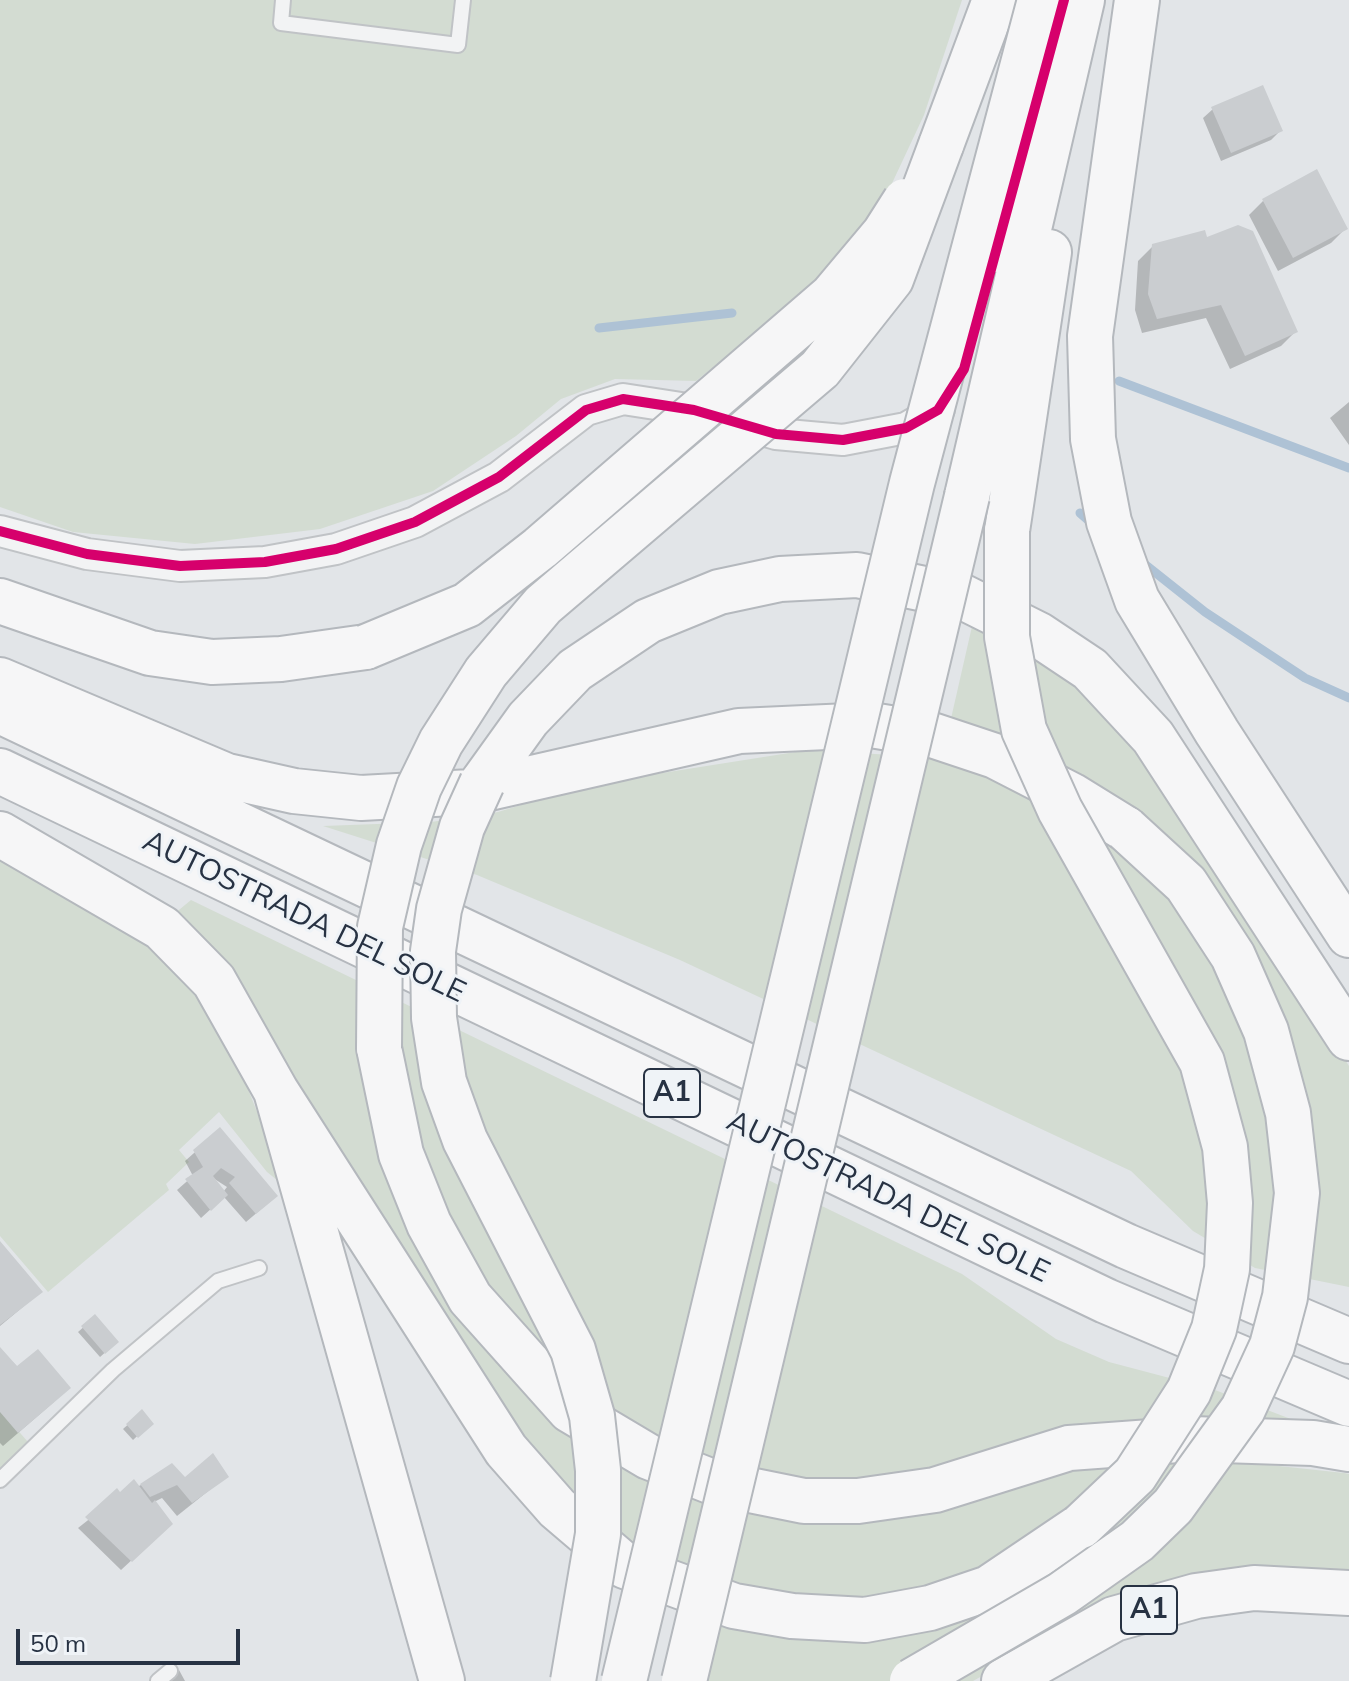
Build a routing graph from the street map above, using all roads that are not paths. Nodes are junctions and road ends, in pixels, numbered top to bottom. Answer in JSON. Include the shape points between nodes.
{"nodes":[{"id":1,"x":283,"y":0,"type":"edge"},
{"id":2,"x":463,"y":0,"type":"edge"},
{"id":3,"x":995,"y":0,"type":"edge"},
{"id":4,"x":1040,"y":0,"type":"edge"},
{"id":5,"x":1064,"y":0,"type":"edge"},
{"id":6,"x":1082,"y":0,"type":"edge"},
{"id":7,"x":1137,"y":0,"type":"edge"},
{"id":8,"x":1066,"y":73,"type":"junction"},
{"id":9,"x":941,"y":145,"type":"junction"},
{"id":10,"x":0,"y":531,"type":"edge"},
{"id":11,"x":0,"y":601,"type":"edge"},
{"id":12,"x":0,"y":680,"type":"edge"},
{"id":13,"x":0,"y":711,"type":"edge"},
{"id":14,"x":0,"y":771,"type":"edge"},
{"id":15,"x":0,"y":834,"type":"edge"},
{"id":16,"x":1349,"y":935,"type":"edge"},
{"id":17,"x":1349,"y":1038,"type":"edge"},
{"id":18,"x":276,"y":1091,"type":"junction"},
{"id":19,"x":259,"y":1268,"type":"dead end"},
{"id":20,"x":1349,"y":1341,"type":"edge"},
{"id":21,"x":1349,"y":1404,"type":"edge"},
{"id":22,"x":1349,"y":1449,"type":"edge"},
{"id":23,"x":0,"y":1480,"type":"edge"},
{"id":24,"x":1329,"y":1591,"type":"edge"},
{"id":25,"x":442,"y":1681,"type":"edge"},
{"id":26,"x":573,"y":1681,"type":"edge"},
{"id":27,"x":624,"y":1681,"type":"edge"},
{"id":28,"x":684,"y":1681,"type":"edge"},
{"id":29,"x":912,"y":1681,"type":"edge"},
{"id":30,"x":1004,"y":1681,"type":"edge"}],
"edges":[{"from":1,"to":2,"type":"lane","via":[[281,23],[458,45]]},
{"from":3,"to":9,"type":"highway"},
{"from":4,"to":27,"type":"highway","bridge":true,"via":[[912,483]]},
{"from":5,"to":10,"type":"street","via":[[964,369],[938,410],[906,428],[843,440],[776,434],[694,410],[623,399],[586,410],[499,477],[415,522],[336,549],[265,562],[180,566],[87,554]]},
{"from":6,"to":8,"type":"highway"},
{"from":7,"to":16,"type":"highway","via":[[1090,336],[1093,439],[1109,522],[1137,600]]},
{"from":8,"to":18,"type":"highway","bridge":true,"via":[[1045,295],[1007,531],[1007,637],[1024,730],[1060,810],[1202,1062],[1225,1147],[1230,1203],[1227,1269],[1214,1329],[1189,1391],[1135,1475],[1081,1526],[989,1588],[930,1608],[865,1620],[734,1606],[625,1566],[557,1508],[506,1450]]},
{"from":8,"to":28,"type":"highway","bridge":true},
{"from":9,"to":11,"type":"highway","bridge":true,"via":[[884,234],[832,296],[467,605],[366,647],[212,662],[150,653]]},
{"from":9,"to":22,"type":"highway","bridge":true,"via":[[891,279],[820,369],[543,605],[486,672],[441,742],[399,845],[380,927],[379,1048],[401,1154],[429,1224],[470,1298],[570,1410],[649,1457],[715,1483],[804,1501],[858,1501],[935,1490],[1069,1448],[1192,1439]]},
{"from":12,"to":29,"type":"highway","bridge":true,"via":[[227,776],[361,798],[471,792],[739,731],[871,725],[932,735],[995,756],[1071,795],[1126,829],[1186,884],[1233,956],[1266,1031],[1288,1113],[1297,1193],[1285,1297],[1272,1346],[1243,1409],[1173,1506],[1137,1541],[1062,1594]]},
{"from":13,"to":20,"type":"highway","name":"AUTOSTRADA DEL SOLE","number":"A1","via":[[1126,1246]]},
{"from":14,"to":21,"type":"highway","name":"AUTOSTRADA DEL SOLE","number":"A1","via":[[1106,1301]]},
{"from":15,"to":18,"type":"highway","via":[[162,928],[214,981]]},
{"from":17,"to":26,"type":"highway","bridge":true,"via":[[1153,737],[1090,669],[1039,635],[963,597],[857,575],[780,579],[719,592],[648,621],[575,670],[528,719],[482,783],[462,827],[433,951],[434,1018],[444,1082],[465,1140],[573,1350],[592,1416],[598,1534]]},
{"from":18,"to":25,"type":"highway"},
{"from":19,"to":23,"type":"lane","via":[[218,1281],[113,1370]]},
{"from":24,"to":30,"type":"highway","number":"A1","via":[[1254,1588],[1196,1596],[1114,1619]]}]}
